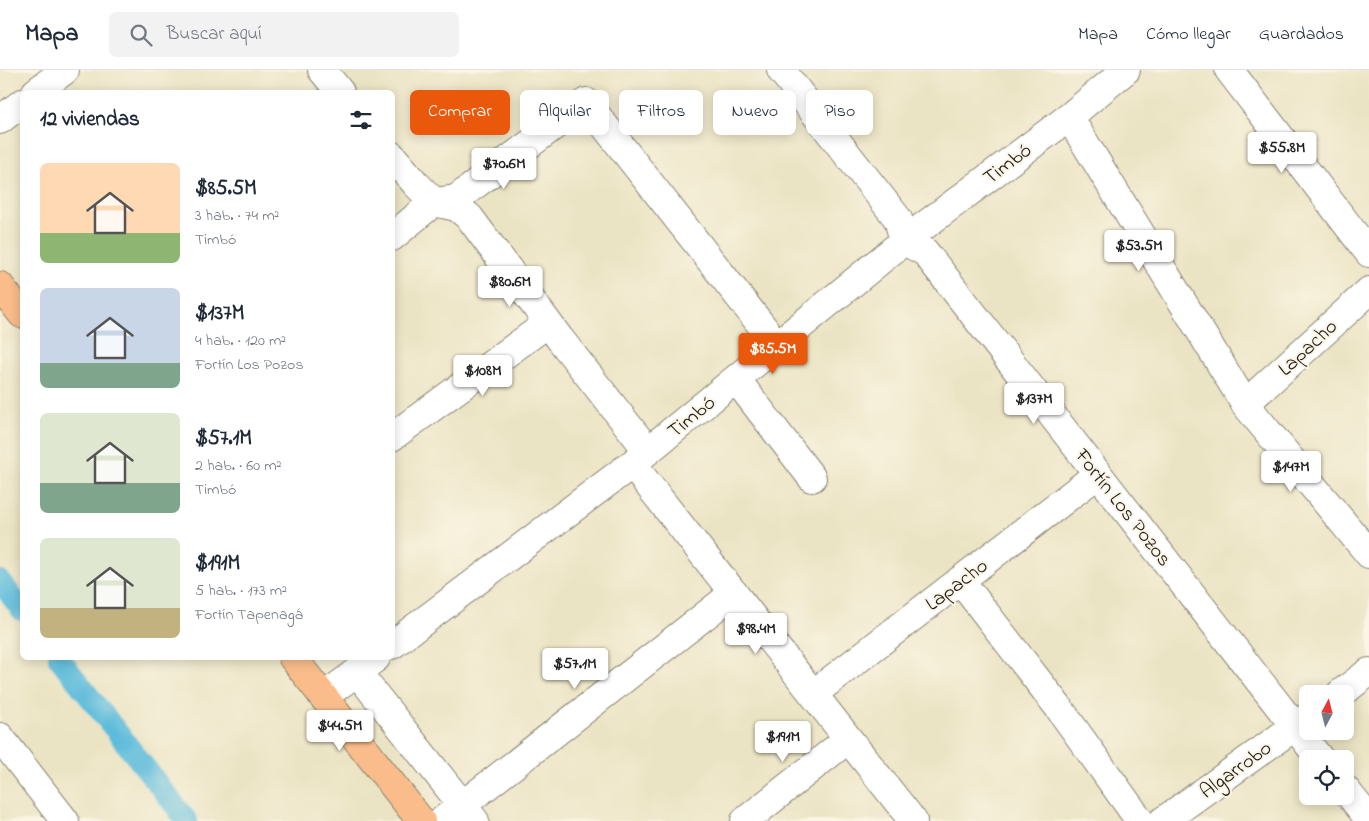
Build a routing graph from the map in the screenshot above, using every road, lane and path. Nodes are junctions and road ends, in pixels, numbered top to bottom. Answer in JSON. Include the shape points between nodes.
{"nodes":[{"id":1,"x":65,"y":70,"type":"edge"},
{"id":2,"x":322,"y":70,"type":"edge"},
{"id":3,"x":781,"y":70,"type":"edge"},
{"id":4,"x":1126,"y":70,"type":"edge"},
{"id":5,"x":1229,"y":70,"type":"edge"},
{"id":6,"x":39,"y":90,"type":"edge"},
{"id":7,"x":338,"y":90,"type":"edge"},
{"id":8,"x":20,"y":105,"type":"edge"},
{"id":9,"x":1069,"y":117,"type":"junction"},
{"id":10,"x":0,"y":120,"type":"edge"},
{"id":11,"x":395,"y":160,"type":"edge"},
{"id":12,"x":434,"y":202,"type":"junction"},
{"id":13,"x":395,"y":234,"type":"edge"},
{"id":14,"x":904,"y":242,"type":"junction"},
{"id":15,"x":1369,"y":253,"type":"edge"},
{"id":16,"x":0,"y":286,"type":"edge"},
{"id":17,"x":1369,"y":291,"type":"edge"},
{"id":18,"x":20,"y":311,"type":"edge"},
{"id":19,"x":548,"y":323,"type":"junction"},
{"id":20,"x":777,"y":344,"type":"junction"},
{"id":21,"x":736,"y":379,"type":"junction"},
{"id":22,"x":1245,"y":404,"type":"junction"},
{"id":23,"x":395,"y":434,"type":"edge"},
{"id":24,"x":640,"y":457,"type":"junction"},
{"id":25,"x":1098,"y":474,"type":"junction"},
{"id":26,"x":812,"y":478,"type":"dead end"},
{"id":27,"x":1369,"y":554,"type":"edge"},
{"id":28,"x":960,"y":580,"type":"junction"},
{"id":29,"x":734,"y":593,"type":"junction"},
{"id":30,"x":395,"y":643,"type":"edge"},
{"id":31,"x":295,"y":660,"type":"edge"},
{"id":32,"x":367,"y":665,"type":"edge"},
{"id":33,"x":1369,"y":672,"type":"edge"},
{"id":34,"x":1352,"y":685,"type":"edge"},
{"id":35,"x":813,"y":694,"type":"junction"},
{"id":36,"x":324,"y":697,"type":"junction"},
{"id":37,"x":1299,"y":720,"type":"edge"},
{"id":38,"x":1299,"y":723,"type":"edge"},
{"id":39,"x":0,"y":737,"type":"edge"},
{"id":40,"x":848,"y":739,"type":"junction"},
{"id":41,"x":1354,"y":800,"type":"edge"},
{"id":42,"x":460,"y":816,"type":"edge"},
{"id":43,"x":1369,"y":819,"type":"edge"},
{"id":44,"x":65,"y":821,"type":"edge"},
{"id":45,"x":421,"y":821,"type":"edge"},
{"id":46,"x":745,"y":821,"type":"edge"},
{"id":47,"x":913,"y":821,"type":"edge"},
{"id":48,"x":1140,"y":821,"type":"edge"},
{"id":49,"x":1163,"y":821,"type":"edge"}],
"edges":[{"from":1,"to":6,"type":"street"},
{"from":2,"to":7,"type":"street"},
{"from":3,"to":14,"type":"street","via":[[898,219]]},
{"from":4,"to":9,"type":"street","name":"Timbó"},
{"from":5,"to":15,"type":"street"},
{"from":8,"to":10,"type":"street"},
{"from":9,"to":14,"type":"street","name":"Timbó"},
{"from":9,"to":22,"type":"street"},
{"from":11,"to":12,"type":"street"},
{"from":12,"to":13,"type":"street"},
{"from":12,"to":19,"type":"street","via":[[457,207],[470,218]]},
{"from":12,"to":20,"type":"street","via":[[456,198],[586,102]]},
{"from":14,"to":20,"type":"street","name":"Timbó"},
{"from":14,"to":25,"type":"street","name":"Fortín Los Pozos","via":[[925,252]]},
{"from":16,"to":18,"type":"main road"},
{"from":17,"to":22,"type":"street","name":"Lapacho"},
{"from":19,"to":23,"type":"street"},
{"from":19,"to":24,"type":"street"},
{"from":20,"to":21,"type":"street","name":"Timbó"},
{"from":21,"to":24,"type":"street","name":"Timbó"},
{"from":21,"to":26,"type":"street"},
{"from":22,"to":27,"type":"street"},
{"from":24,"to":29,"type":"street"},
{"from":24,"to":30,"type":"street","name":"Timbó"},
{"from":25,"to":28,"type":"street","name":"Lapacho"},
{"from":25,"to":37,"type":"street","name":"Fortín Los Pozos"},
{"from":28,"to":35,"type":"street","name":"Lapacho"},
{"from":28,"to":48,"type":"street","via":[[1060,708]]},
{"from":29,"to":35,"type":"street"},
{"from":29,"to":42,"type":"street"},
{"from":31,"to":36,"type":"main road"},
{"from":32,"to":36,"type":"street"},
{"from":32,"to":42,"type":"street"},
{"from":33,"to":34,"type":"street"},
{"from":35,"to":40,"type":"street"},
{"from":36,"to":45,"type":"main road"},
{"from":38,"to":49,"type":"street","name":"Algarrobo"},
{"from":39,"to":44,"type":"street"},
{"from":40,"to":46,"type":"street"},
{"from":40,"to":47,"type":"street"},
{"from":41,"to":43,"type":"street"}]}
